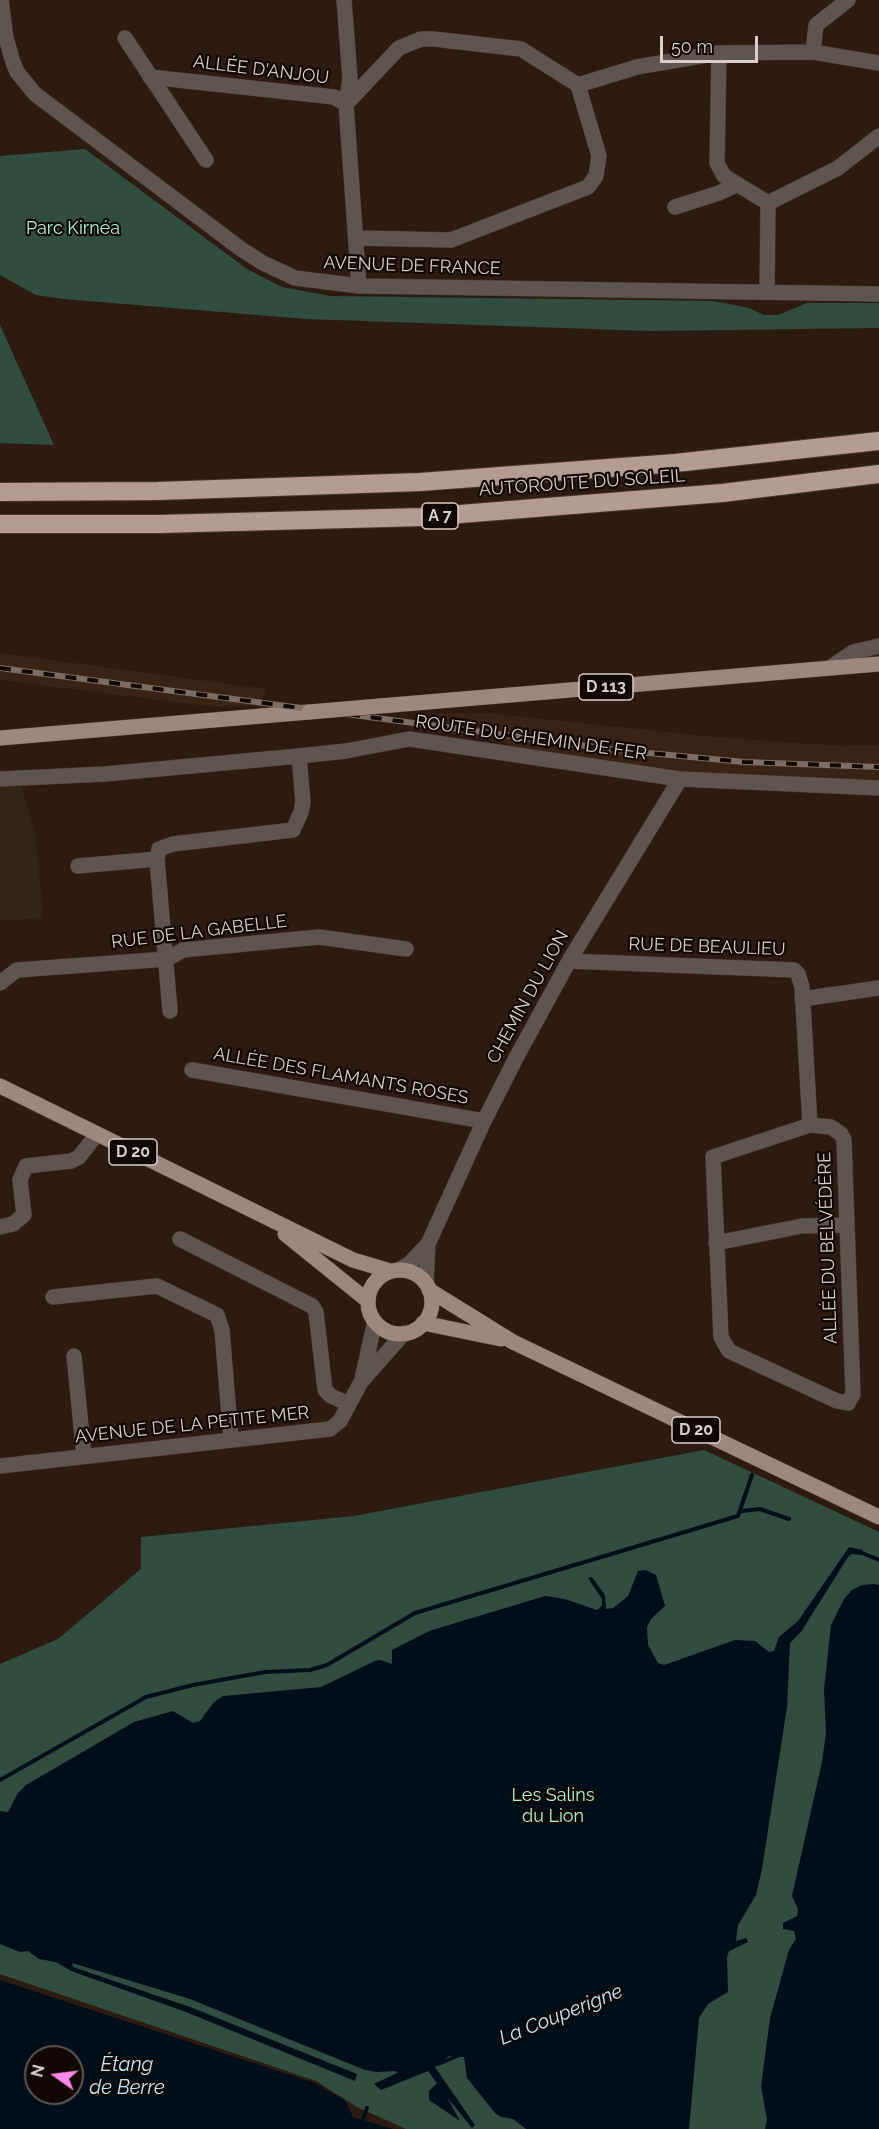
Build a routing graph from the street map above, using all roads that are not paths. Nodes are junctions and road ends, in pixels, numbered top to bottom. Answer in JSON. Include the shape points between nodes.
{"nodes":[{"id":1,"x":1,"y":0,"type":"edge"},
{"id":2,"x":344,"y":0,"type":"edge"},
{"id":3,"x":848,"y":0,"type":"edge"},
{"id":4,"x":0,"y":5,"type":"edge"},
{"id":5,"x":125,"y":38,"type":"dead end"},
{"id":6,"x":813,"y":52,"type":"junction"},
{"id":7,"x":719,"y":53,"type":"junction"},
{"id":8,"x":879,"y":63,"type":"edge"},
{"id":9,"x":150,"y":77,"type":"junction"},
{"id":10,"x":578,"y":86,"type":"junction"},
{"id":11,"x":346,"y":104,"type":"junction"},
{"id":12,"x":879,"y":136,"type":"edge"},
{"id":13,"x":206,"y":160,"type":"dead end"},
{"id":14,"x":736,"y":185,"type":"junction"},
{"id":15,"x":768,"y":202,"type":"junction"},
{"id":16,"x":675,"y":207,"type":"dead end"},
{"id":17,"x":356,"y":238,"type":"junction"},
{"id":18,"x":359,"y":286,"type":"junction"},
{"id":19,"x":767,"y":292,"type":"junction"},
{"id":20,"x":879,"y":294,"type":"edge"},
{"id":21,"x":879,"y":441,"type":"edge"},
{"id":22,"x":879,"y":474,"type":"edge"},
{"id":23,"x":0,"y":492,"type":"edge"},
{"id":24,"x":0,"y":524,"type":"edge"},
{"id":25,"x":879,"y":646,"type":"edge"},
{"id":26,"x":879,"y":664,"type":"edge"},
{"id":27,"x":831,"y":667,"type":"junction"},
{"id":28,"x":0,"y":738,"type":"edge"},
{"id":29,"x":299,"y":756,"type":"junction"},
{"id":30,"x":0,"y":779,"type":"edge"},
{"id":31,"x":680,"y":779,"type":"junction"},
{"id":32,"x":879,"y":788,"type":"edge"},
{"id":33,"x":157,"y":859,"type":"junction"},
{"id":34,"x":78,"y":866,"type":"dead end"},
{"id":35,"x":406,"y":949,"type":"dead end"},
{"id":36,"x":167,"y":959,"type":"junction"},
{"id":37,"x":569,"y":961,"type":"junction"},
{"id":38,"x":0,"y":982,"type":"edge"},
{"id":39,"x":879,"y":988,"type":"edge"},
{"id":40,"x":802,"y":999,"type":"junction"},
{"id":41,"x":170,"y":1011,"type":"dead end"},
{"id":42,"x":192,"y":1070,"type":"dead end"},
{"id":43,"x":0,"y":1086,"type":"edge"},
{"id":44,"x":484,"y":1121,"type":"junction"},
{"id":45,"x":810,"y":1125,"type":"junction"},
{"id":46,"x":97,"y":1134,"type":"junction"},
{"id":47,"x":267,"y":1218,"type":"junction"},
{"id":48,"x":847,"y":1225,"type":"junction"},
{"id":49,"x":0,"y":1227,"type":"edge"},
{"id":50,"x":180,"y":1239,"type":"dead end"},
{"id":51,"x":716,"y":1243,"type":"junction"},
{"id":52,"x":428,"y":1244,"type":"junction"},
{"id":53,"x":394,"y":1271,"type":"junction"},
{"id":54,"x":427,"y":1286,"type":"junction"},
{"id":55,"x":53,"y":1298,"type":"dead end"},
{"id":56,"x":368,"y":1301,"type":"junction"},
{"id":57,"x":375,"y":1322,"type":"junction"},
{"id":58,"x":423,"y":1323,"type":"junction"},
{"id":59,"x":404,"y":1333,"type":"junction"},
{"id":60,"x":513,"y":1342,"type":"junction"},
{"id":61,"x":74,"y":1356,"type":"dead end"},
{"id":62,"x":361,"y":1382,"type":"junction"},
{"id":63,"x":349,"y":1404,"type":"junction"},
{"id":64,"x":231,"y":1440,"type":"junction"},
{"id":65,"x":84,"y":1456,"type":"junction"},
{"id":66,"x":0,"y":1466,"type":"edge"},
{"id":67,"x":879,"y":1516,"type":"edge"}],
"edges":[{"from":1,"to":4,"type":"street","name":"AVENUE DE FRANCE"},
{"from":2,"to":11,"type":"street","via":[[350,78]]},
{"from":3,"to":6,"type":"street","via":[[816,25]]},
{"from":4,"to":18,"type":"street","name":"AVENUE DE FRANCE","via":[[17,72],[53,108],[263,263],[310,282]]},
{"from":5,"to":9,"type":"street"},
{"from":6,"to":7,"type":"street"},
{"from":6,"to":8,"type":"street"},
{"from":7,"to":10,"type":"street","via":[[637,66]]},
{"from":7,"to":14,"type":"street","via":[[717,163],[719,171]]},
{"from":9,"to":11,"type":"street","name":"ALLÉE D'ANJOU","via":[[334,97]]},
{"from":9,"to":13,"type":"street"},
{"from":10,"to":11,"type":"street","name":"ALLÉE D'ANJOU","via":[[521,50],[421,39],[391,54]]},
{"from":10,"to":17,"type":"street","via":[[599,156],[596,176],[588,187],[452,240]]},
{"from":11,"to":17,"type":"street"},
{"from":12,"to":15,"type":"street","via":[[838,168]]},
{"from":14,"to":15,"type":"street"},
{"from":14,"to":16,"type":"street"},
{"from":15,"to":19,"type":"street"},
{"from":17,"to":18,"type":"street"},
{"from":18,"to":19,"type":"street","name":"AVENUE DE FRANCE"},
{"from":19,"to":20,"type":"street","name":"AVENUE DE FRANCE"},
{"from":21,"to":23,"type":"highway","name":"AUTOROUTE DU SOLEIL","number":"A 7","via":[[675,464],[420,482],[169,491]]},
{"from":22,"to":24,"type":"highway","name":"AUTOROUTE DU SOLEIL","number":"A 7","via":[[722,494],[423,517]]},
{"from":25,"to":27,"type":"street","via":[[853,652]]},
{"from":26,"to":27,"type":"main road","number":"D 113"},
{"from":27,"to":28,"type":"main road","number":"D 113","bridge":true},
{"from":29,"to":30,"type":"street","name":"ROUTE DU CHEMIN DE FER","via":[[105,774]]},
{"from":29,"to":31,"type":"street","name":"ROUTE DU CHEMIN DE FER","via":[[409,740]]},
{"from":29,"to":33,"type":"street","via":[[303,802],[293,830],[173,844],[159,849]]},
{"from":31,"to":32,"type":"street","name":"ROUTE DU CHEMIN DE FER"},
{"from":31,"to":37,"type":"street","name":"CHEMIN DU LION"},
{"from":33,"to":34,"type":"street"},
{"from":33,"to":36,"type":"street"},
{"from":35,"to":36,"type":"street","name":"RUE DE LA GABELLE","via":[[320,937],[183,950]]},
{"from":36,"to":38,"type":"street","name":"RUE DE LA GABELLE","via":[[17,970]]},
{"from":36,"to":41,"type":"street"},
{"from":37,"to":40,"type":"street","name":"RUE DE BEAULIEU","via":[[789,968],[798,974]]},
{"from":37,"to":44,"type":"street","name":"CHEMIN DU LION"},
{"from":39,"to":40,"type":"street"},
{"from":40,"to":45,"type":"street","name":"RUE DE BEAULIEU"},
{"from":42,"to":44,"type":"street","name":"ALLÉE DES FLAMANTS ROSES"},
{"from":43,"to":46,"type":"main road","number":"D 20"},
{"from":44,"to":52,"type":"street","name":"CHEMIN DU LION"},
{"from":45,"to":48,"type":"street","name":"ALLÉE DU BELVÉDÈRE","via":[[831,1127],[844,1140]]},
{"from":45,"to":51,"type":"street","name":"ALLÉE DU BELVÉDÈRE","via":[[713,1157]]},
{"from":46,"to":47,"type":"main road","number":"D 20"},
{"from":46,"to":49,"type":"street","via":[[71,1161],[26,1166],[20,1180],[24,1215],[13,1224]]},
{"from":47,"to":53,"type":"main road","number":"D 20","via":[[353,1260]]},
{"from":47,"to":56,"type":"main road","number":"D 20"},
{"from":48,"to":51,"type":"street","via":[[802,1226]]},
{"from":48,"to":51,"type":"street","name":"ALLÉE DU BELVÉDÈRE","via":[[853,1394],[848,1403],[726,1347],[721,1337]]},
{"from":50,"to":63,"type":"street","via":[[312,1306],[316,1312],[325,1390]]},
{"from":52,"to":53,"type":"street","name":"CHEMIN DU LION","via":[[409,1264]]},
{"from":52,"to":54,"type":"street","name":"CHEMIN DU LION"},
{"from":53,"to":54,"type":"main road","via":[[414,1273]]},
{"from":53,"to":56,"type":"main road","via":[[374,1283]]},
{"from":54,"to":58,"type":"main road","via":[[431,1307]]},
{"from":54,"to":60,"type":"main road","number":"D 20"},
{"from":55,"to":64,"type":"street","via":[[157,1286],[217,1316],[222,1330]]},
{"from":56,"to":57,"type":"main road"},
{"from":57,"to":59,"type":"main road","via":[[393,1333]]},
{"from":57,"to":62,"type":"street","name":"AVENUE DE LA PETITE MER"},
{"from":58,"to":59,"type":"main road"},
{"from":58,"to":60,"type":"main road","number":"D 20"},
{"from":59,"to":62,"type":"street","name":"AVENUE DE LA PETITE MER"},
{"from":60,"to":67,"type":"main road","number":"D 20"},
{"from":61,"to":65,"type":"street"},
{"from":62,"to":63,"type":"street","name":"AVENUE DE LA PETITE MER"},
{"from":63,"to":64,"type":"street","name":"AVENUE DE LA PETITE MER","via":[[340,1421],[324,1431]]},
{"from":64,"to":65,"type":"street","name":"AVENUE DE LA PETITE MER"},
{"from":65,"to":66,"type":"street","name":"AVENUE DE LA PETITE MER"}]}
